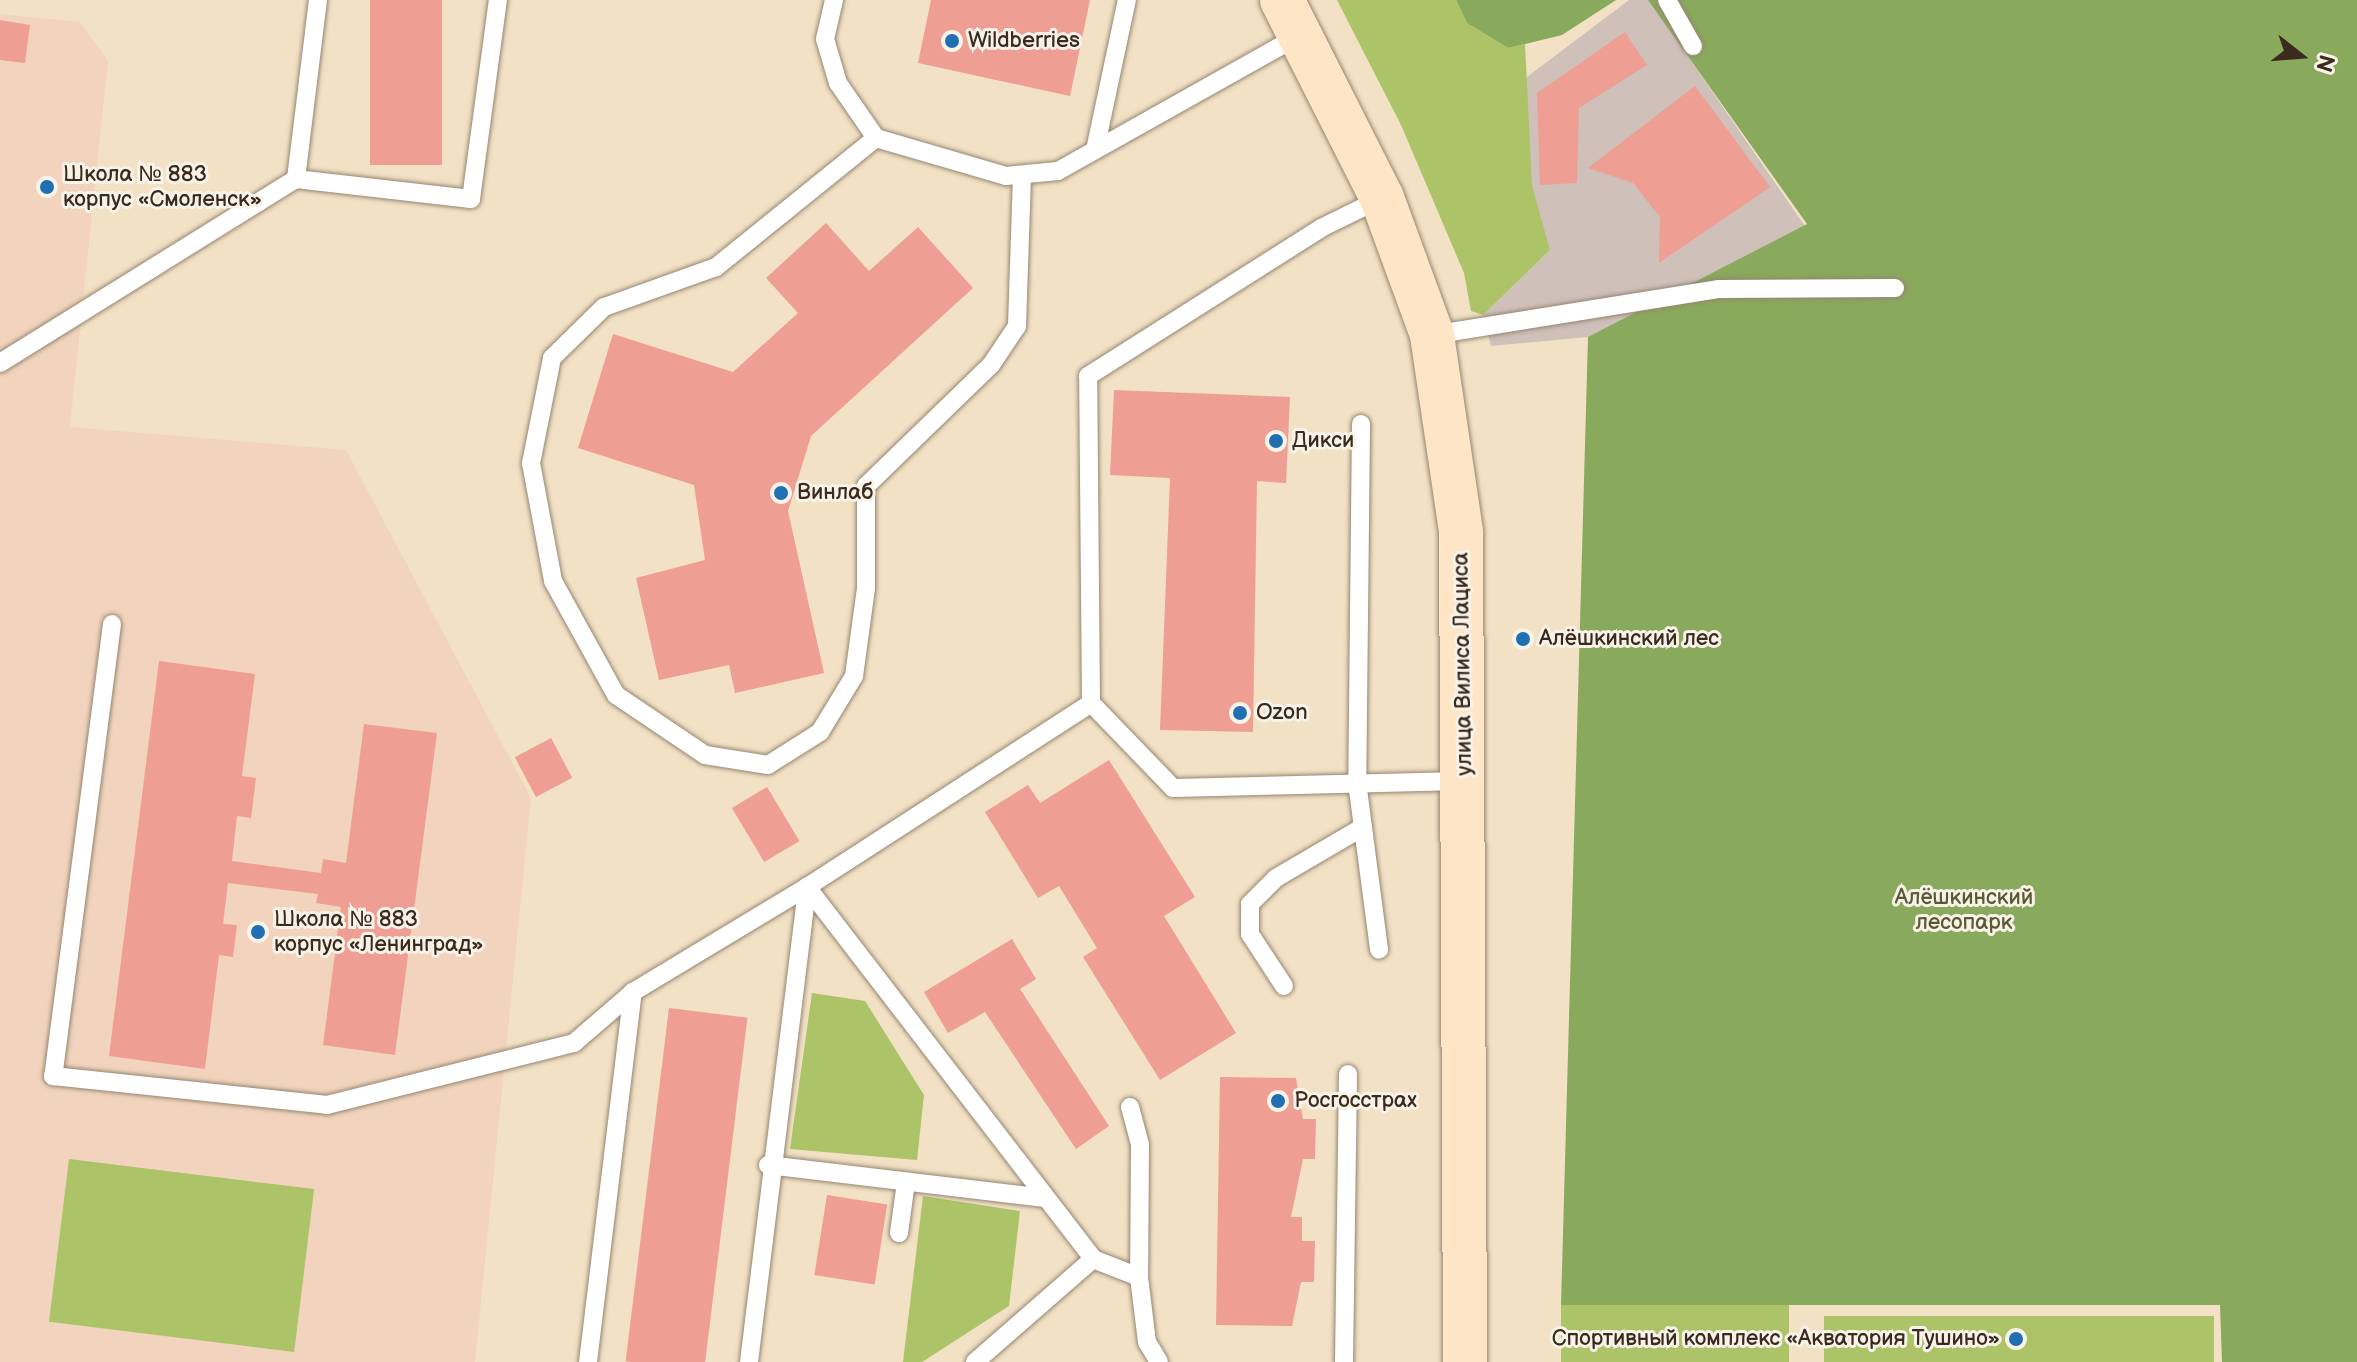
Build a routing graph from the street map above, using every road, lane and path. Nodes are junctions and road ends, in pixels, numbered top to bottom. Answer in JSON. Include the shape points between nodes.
{"nodes":[{"id":1,"x":318,"y":0,"type":"edge"},
{"id":2,"x":498,"y":0,"type":"edge"},
{"id":3,"x":834,"y":0,"type":"edge"},
{"id":4,"x":1127,"y":0,"type":"edge"},
{"id":5,"x":1667,"y":0,"type":"edge"},
{"id":6,"x":1292,"y":16,"type":"edge"},
{"id":7,"x":1693,"y":46,"type":"dead end"},
{"id":8,"x":876,"y":138,"type":"junction"},
{"id":9,"x":1095,"y":150,"type":"junction"},
{"id":10,"x":1022,"y":175,"type":"junction"},
{"id":11,"x":296,"y":179,"type":"junction"},
{"id":12,"x":1382,"y":198,"type":"junction"},
{"id":13,"x":1895,"y":288,"type":"dead end"},
{"id":14,"x":1432,"y":335,"type":"junction"},
{"id":15,"x":0,"y":363,"type":"edge"},
{"id":16,"x":1361,"y":424,"type":"dead end"},
{"id":17,"x":112,"y":624,"type":"dead end"},
{"id":18,"x":1091,"y":703,"type":"junction"},
{"id":19,"x":1464,"y":781,"type":"junction"},
{"id":20,"x":1357,"y":782,"type":"junction"},
{"id":21,"x":1363,"y":827,"type":"junction"},
{"id":22,"x":807,"y":887,"type":"junction"},
{"id":23,"x":1379,"y":950,"type":"dead end"},
{"id":24,"x":1284,"y":986,"type":"dead end"},
{"id":25,"x":633,"y":992,"type":"junction"},
{"id":26,"x":1348,"y":1074,"type":"dead end"},
{"id":27,"x":1130,"y":1107,"type":"dead end"},
{"id":28,"x":768,"y":1165,"type":"junction"},
{"id":29,"x":906,"y":1182,"type":"junction"},
{"id":30,"x":1045,"y":1198,"type":"junction"},
{"id":31,"x":899,"y":1233,"type":"dead end"},
{"id":32,"x":1093,"y":1259,"type":"junction"},
{"id":33,"x":1139,"y":1277,"type":"junction"},
{"id":34,"x":588,"y":1362,"type":"edge"},
{"id":35,"x":749,"y":1362,"type":"edge"},
{"id":36,"x":975,"y":1362,"type":"edge"},
{"id":37,"x":1159,"y":1362,"type":"edge"},
{"id":38,"x":1344,"y":1362,"type":"edge"},
{"id":39,"x":1465,"y":1362,"type":"edge"}],
"edges":[{"from":1,"to":11,"type":"lane"},
{"from":2,"to":11,"type":"lane","via":[[471,199]]},
{"from":3,"to":8,"type":"lane","via":[[825,39],[838,83]]},
{"from":4,"to":9,"type":"lane"},
{"from":5,"to":7,"type":"lane"},
{"from":6,"to":9,"type":"lane"},
{"from":6,"to":12,"type":"main road","name":"улица Вилиса Лациса"},
{"from":8,"to":10,"type":"lane"},
{"from":8,"to":10,"type":"lane","via":[[716,267],[604,307],[552,358],[531,463],[553,581],[616,695],[705,755],[768,765],[820,732],[854,676],[866,588],[866,486],[991,365],[1017,326]]},
{"from":9,"to":10,"type":"lane","via":[[1058,171]]},
{"from":11,"to":15,"type":"lane"},
{"from":12,"to":14,"type":"main road","name":"улица Вилиса Лациса"},
{"from":12,"to":18,"type":"lane","via":[[1321,228],[1088,376]]},
{"from":13,"to":14,"type":"lane","via":[[1719,289]]},
{"from":14,"to":19,"type":"main road","name":"улица Вилиса Лациса","via":[[1461,532]]},
{"from":16,"to":20,"type":"lane"},
{"from":17,"to":25,"type":"lane","via":[[53,1076],[327,1105],[574,1043]]},
{"from":18,"to":20,"type":"lane","via":[[1173,788]]},
{"from":18,"to":22,"type":"lane"},
{"from":19,"to":20,"type":"lane"},
{"from":19,"to":39,"type":"main road","name":"улица Вилиса Лациса"},
{"from":20,"to":21,"type":"lane"},
{"from":21,"to":23,"type":"lane"},
{"from":21,"to":24,"type":"lane","via":[[1276,878],[1250,904],[1250,934]]},
{"from":22,"to":25,"type":"lane"},
{"from":22,"to":28,"type":"lane"},
{"from":22,"to":30,"type":"lane"},
{"from":25,"to":34,"type":"lane"},
{"from":26,"to":38,"type":"lane"},
{"from":27,"to":33,"type":"lane","via":[[1140,1145]]},
{"from":28,"to":29,"type":"lane"},
{"from":28,"to":35,"type":"lane"},
{"from":29,"to":30,"type":"lane"},
{"from":29,"to":31,"type":"lane"},
{"from":30,"to":32,"type":"lane"},
{"from":32,"to":33,"type":"lane"},
{"from":32,"to":36,"type":"lane"},
{"from":33,"to":37,"type":"lane","via":[[1147,1342]]}]}
